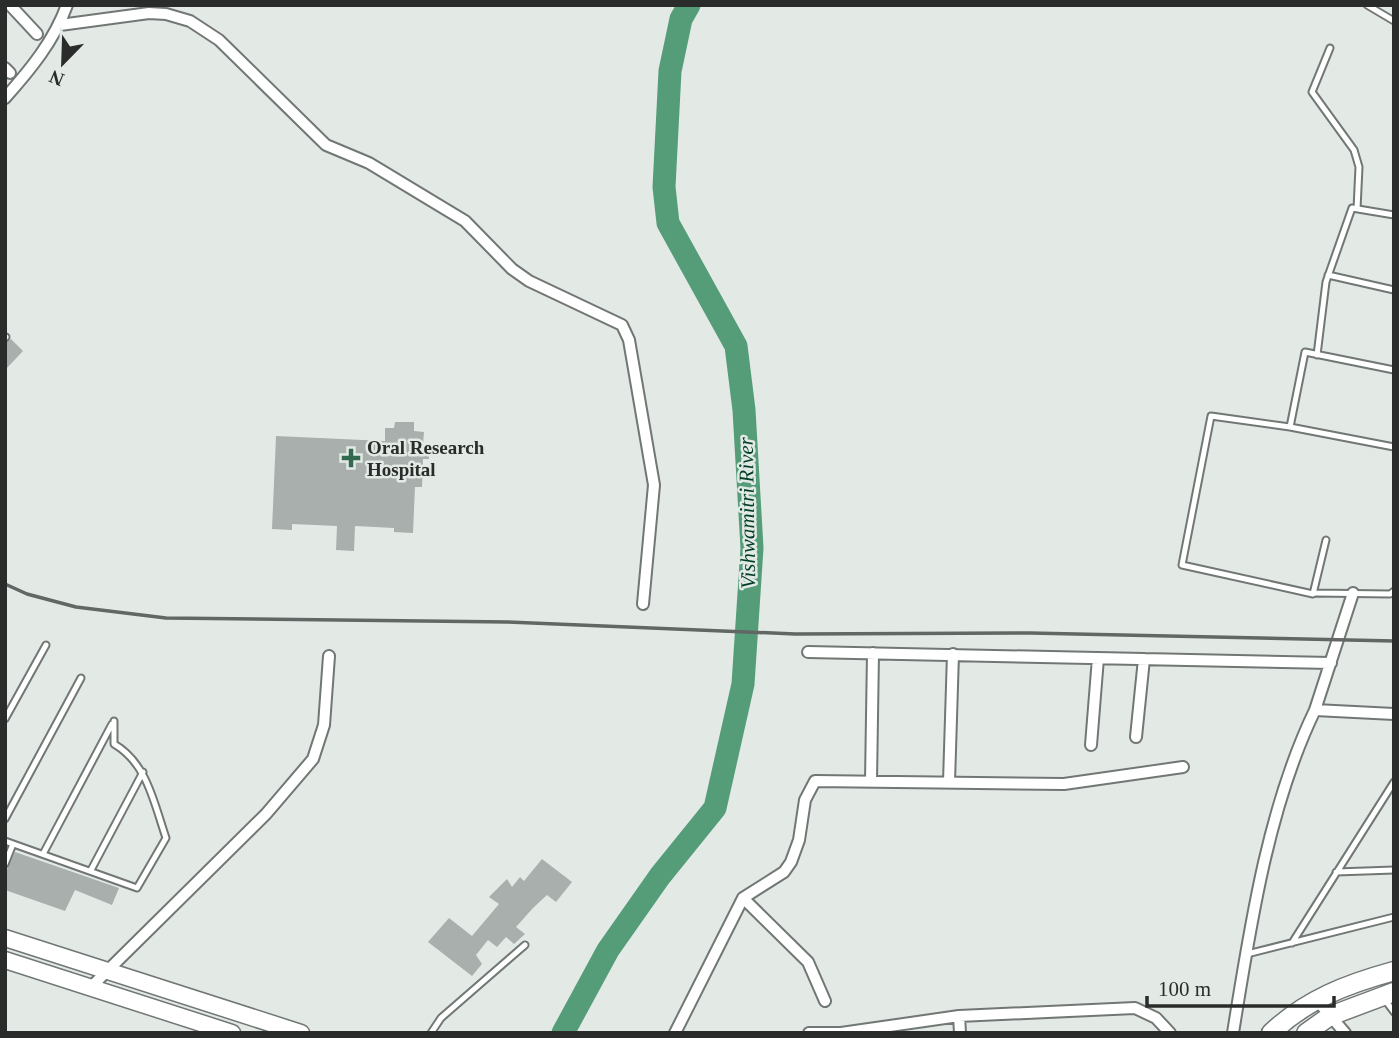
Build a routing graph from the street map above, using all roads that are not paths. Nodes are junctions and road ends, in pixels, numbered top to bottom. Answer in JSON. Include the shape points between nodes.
{"nodes":[{"id":1,"x":10,"y":5,"type":"edge"},
{"id":2,"x":67,"y":5,"type":"edge"},
{"id":3,"x":1367,"y":5,"type":"edge"},
{"id":4,"x":1394,"y":21,"type":"edge"},
{"id":5,"x":60,"y":25,"type":"junction"},
{"id":6,"x":37,"y":33,"type":"dead end"},
{"id":7,"x":1330,"y":48,"type":"dead end"},
{"id":8,"x":5,"y":98,"type":"edge"},
{"id":9,"x":1357,"y":209,"type":"junction"},
{"id":10,"x":1394,"y":215,"type":"edge"},
{"id":11,"x":1328,"y":275,"type":"junction"},
{"id":12,"x":1394,"y":290,"type":"edge"},
{"id":13,"x":1317,"y":355,"type":"junction"},
{"id":14,"x":1394,"y":370,"type":"edge"},
{"id":15,"x":1290,"y":427,"type":"junction"},
{"id":16,"x":1394,"y":447,"type":"edge"},
{"id":17,"x":1326,"y":540,"type":"dead end"},
{"id":18,"x":1394,"y":591,"type":"edge"},
{"id":19,"x":1315,"y":593,"type":"junction"},
{"id":20,"x":1353,"y":593,"type":"junction"},
{"id":21,"x":643,"y":604,"type":"dead end"},
{"id":22,"x":46,"y":645,"type":"dead end"},
{"id":23,"x":807,"y":652,"type":"dead end"},
{"id":24,"x":873,"y":653,"type":"junction"},
{"id":25,"x":953,"y":654,"type":"junction"},
{"id":26,"x":329,"y":656,"type":"dead end"},
{"id":27,"x":1098,"y":658,"type":"junction"},
{"id":28,"x":1144,"y":659,"type":"junction"},
{"id":29,"x":1331,"y":663,"type":"junction"},
{"id":30,"x":81,"y":678,"type":"dead end"},
{"id":31,"x":1315,"y":710,"type":"junction"},
{"id":32,"x":1394,"y":714,"type":"edge"},
{"id":33,"x":5,"y":719,"type":"edge"},
{"id":34,"x":1136,"y":737,"type":"dead end"},
{"id":35,"x":1091,"y":745,"type":"dead end"},
{"id":36,"x":1183,"y":766,"type":"dead end"},
{"id":37,"x":143,"y":772,"type":"junction"},
{"id":38,"x":871,"y":781,"type":"junction"},
{"id":39,"x":948,"y":782,"type":"junction"},
{"id":40,"x":1394,"y":782,"type":"edge"},
{"id":41,"x":5,"y":819,"type":"edge"},
{"id":42,"x":5,"y":841,"type":"edge"},
{"id":43,"x":13,"y":844,"type":"junction"},
{"id":44,"x":43,"y":854,"type":"junction"},
{"id":45,"x":5,"y":864,"type":"edge"},
{"id":46,"x":91,"y":870,"type":"junction"},
{"id":47,"x":1394,"y":870,"type":"edge"},
{"id":48,"x":1336,"y":872,"type":"junction"},
{"id":49,"x":743,"y":898,"type":"junction"},
{"id":50,"x":1394,"y":917,"type":"edge"},
{"id":51,"x":5,"y":939,"type":"edge"},
{"id":52,"x":1292,"y":943,"type":"junction"},
{"id":53,"x":525,"y":945,"type":"dead end"},
{"id":54,"x":1247,"y":954,"type":"junction"},
{"id":55,"x":5,"y":960,"type":"edge"},
{"id":56,"x":106,"y":971,"type":"junction"},
{"id":57,"x":1394,"y":971,"type":"edge"},
{"id":58,"x":91,"y":987,"type":"junction"},
{"id":59,"x":1387,"y":994,"type":"edge"},
{"id":60,"x":1316,"y":999,"type":"junction"},
{"id":61,"x":825,"y":1001,"type":"dead end"},
{"id":62,"x":1394,"y":1012,"type":"edge"},
{"id":63,"x":959,"y":1016,"type":"junction"},
{"id":64,"x":1330,"y":1016,"type":"junction"},
{"id":65,"x":906,"y":1028,"type":"edge"},
{"id":66,"x":232,"y":1033,"type":"edge"},
{"id":67,"x":301,"y":1033,"type":"edge"},
{"id":68,"x":431,"y":1033,"type":"edge"},
{"id":69,"x":675,"y":1033,"type":"edge"},
{"id":70,"x":809,"y":1033,"type":"edge"},
{"id":71,"x":841,"y":1033,"type":"edge"},
{"id":72,"x":960,"y":1033,"type":"edge"},
{"id":73,"x":1170,"y":1033,"type":"edge"},
{"id":74,"x":1233,"y":1033,"type":"edge"},
{"id":75,"x":1271,"y":1033,"type":"edge"},
{"id":76,"x":1306,"y":1033,"type":"edge"},
{"id":77,"x":1345,"y":1033,"type":"edge"}],
"edges":[{"from":1,"to":6,"type":"street"},
{"from":2,"to":5,"type":"street"},
{"from":3,"to":4,"type":"lane"},
{"from":5,"to":8,"type":"street"},
{"from":5,"to":21,"type":"street","via":[[149,13],[190,21],[219,40],[326,145],[369,163],[465,221],[529,281],[622,325],[629,340],[654,485]]},
{"from":7,"to":9,"type":"lane","via":[[1312,92],[1354,150],[1359,167]]},
{"from":9,"to":10,"type":"lane"},
{"from":9,"to":11,"type":"lane","via":[[1352,208]]},
{"from":11,"to":12,"type":"lane"},
{"from":11,"to":13,"type":"lane"},
{"from":13,"to":14,"type":"lane"},
{"from":13,"to":15,"type":"lane","via":[[1305,352]]},
{"from":15,"to":16,"type":"lane"},
{"from":15,"to":19,"type":"lane","via":[[1211,416],[1182,565]]},
{"from":17,"to":19,"type":"lane"},
{"from":18,"to":20,"type":"lane"},
{"from":19,"to":20,"type":"lane"},
{"from":20,"to":29,"type":"street"},
{"from":22,"to":33,"type":"lane"},
{"from":23,"to":24,"type":"street"},
{"from":24,"to":25,"type":"street"},
{"from":24,"to":38,"type":"street"},
{"from":25,"to":27,"type":"street"},
{"from":25,"to":39,"type":"street"},
{"from":26,"to":56,"type":"street","via":[[324,725],[313,759],[266,814]]},
{"from":27,"to":28,"type":"street"},
{"from":27,"to":35,"type":"street"},
{"from":28,"to":29,"type":"street"},
{"from":28,"to":34,"type":"street"},
{"from":29,"to":31,"type":"street"},
{"from":30,"to":41,"type":"lane"},
{"from":31,"to":32,"type":"street"},
{"from":31,"to":54,"type":"street","via":[[1294,752]]},
{"from":36,"to":39,"type":"street","via":[[1064,785]]},
{"from":37,"to":44,"type":"lane","via":[[130,753],[114,744],[114,721]]},
{"from":37,"to":46,"type":"lane"},
{"from":37,"to":46,"type":"lane","via":[[166,838],[137,888]]},
{"from":38,"to":39,"type":"street"},
{"from":38,"to":49,"type":"street","via":[[815,781],[804,800],[792,862]]},
{"from":40,"to":48,"type":"lane"},
{"from":42,"to":43,"type":"lane"},
{"from":43,"to":44,"type":"lane"},
{"from":43,"to":45,"type":"lane"},
{"from":44,"to":46,"type":"lane"},
{"from":47,"to":48,"type":"lane"},
{"from":48,"to":52,"type":"lane"},
{"from":49,"to":61,"type":"street","via":[[808,962]]},
{"from":49,"to":69,"type":"street"},
{"from":50,"to":52,"type":"lane"},
{"from":51,"to":56,"type":"main road"},
{"from":52,"to":54,"type":"lane"},
{"from":53,"to":68,"type":"lane","via":[[441,1018]]},
{"from":54,"to":74,"type":"street"},
{"from":55,"to":58,"type":"main road"},
{"from":56,"to":58,"type":"street"},
{"from":56,"to":67,"type":"main road"},
{"from":57,"to":60,"type":"main road"},
{"from":58,"to":66,"type":"main road"},
{"from":59,"to":62,"type":"lane"},
{"from":59,"to":64,"type":"main road"},
{"from":60,"to":64,"type":"street"},
{"from":60,"to":75,"type":"main road"},
{"from":63,"to":65,"type":"street"},
{"from":63,"to":72,"type":"street"},
{"from":63,"to":73,"type":"street","via":[[1135,1008],[1156,1018]]},
{"from":64,"to":76,"type":"main road"},
{"from":64,"to":77,"type":"street"},
{"from":65,"to":71,"type":"street"},
{"from":70,"to":71,"type":"street"}]}
